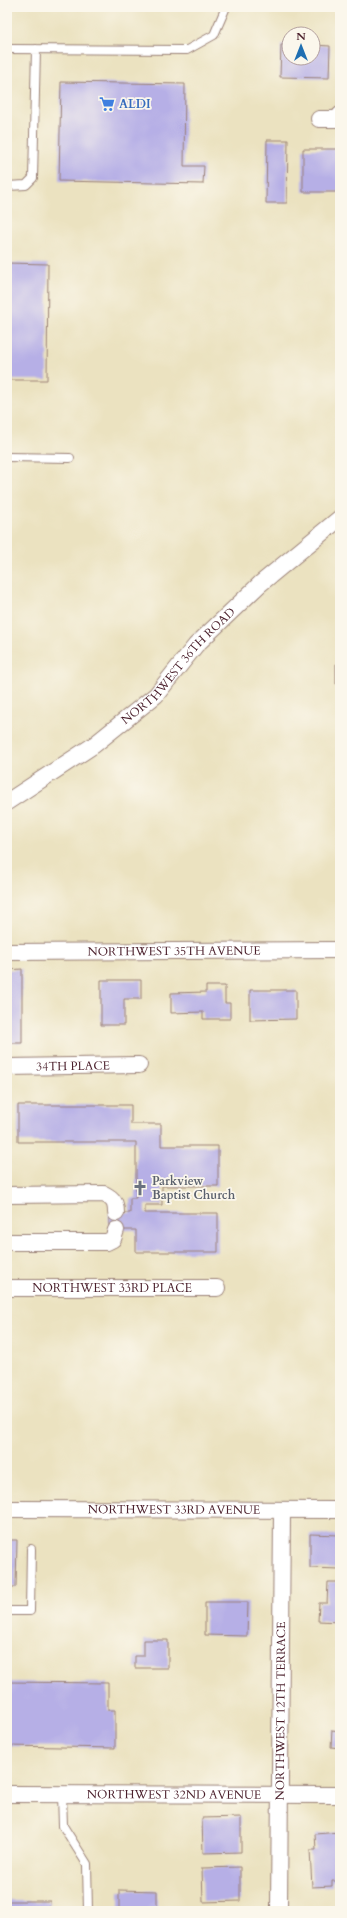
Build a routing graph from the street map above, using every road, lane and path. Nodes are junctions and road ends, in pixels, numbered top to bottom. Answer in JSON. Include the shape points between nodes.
{"nodes":[{"id":1,"x":226,"y":7,"type":"edge"},
{"id":2,"x":7,"y":49,"type":"edge"},
{"id":3,"x":36,"y":49,"type":"junction"},
{"id":4,"x":340,"y":115,"type":"edge"},
{"id":5,"x":319,"y":119,"type":"dead end"},
{"id":6,"x":7,"y":186,"type":"edge"},
{"id":7,"x":7,"y":457,"type":"edge"},
{"id":8,"x":70,"y":458,"type":"dead end"},
{"id":9,"x":340,"y":518,"type":"edge"},
{"id":10,"x":7,"y":802,"type":"edge"},
{"id":11,"x":340,"y":950,"type":"edge"},
{"id":12,"x":7,"y":952,"type":"edge"},
{"id":13,"x":139,"y":1065,"type":"dead end"},
{"id":14,"x":7,"y":1067,"type":"edge"},
{"id":15,"x":7,"y":1194,"type":"edge"},
{"id":16,"x":116,"y":1213,"type":"dead end"},
{"id":17,"x":116,"y":1230,"type":"dead end"},
{"id":18,"x":7,"y":1242,"type":"edge"},
{"id":19,"x":7,"y":1288,"type":"edge"},
{"id":20,"x":217,"y":1288,"type":"dead end"},
{"id":21,"x":7,"y":1510,"type":"edge"},
{"id":22,"x":282,"y":1510,"type":"junction"},
{"id":23,"x":340,"y":1510,"type":"edge"},
{"id":24,"x":31,"y":1549,"type":"dead end"},
{"id":25,"x":7,"y":1611,"type":"edge"},
{"id":26,"x":7,"y":1794,"type":"edge"},
{"id":27,"x":62,"y":1794,"type":"junction"},
{"id":28,"x":281,"y":1795,"type":"junction"},
{"id":29,"x":340,"y":1795,"type":"edge"},
{"id":30,"x":88,"y":1911,"type":"edge"},
{"id":31,"x":278,"y":1911,"type":"edge"}],
"edges":[{"from":1,"to":3,"type":"lane","via":[[214,35],[187,50]]},
{"from":2,"to":3,"type":"lane"},
{"from":3,"to":6,"type":"lane","via":[[33,178],[26,185]]},
{"from":4,"to":5,"type":"street","via":[[339,119]]},
{"from":7,"to":8,"type":"lane"},
{"from":9,"to":10,"type":"street","name":"NORTHWEST 36TH ROAD","via":[[260,584],[196,645],[156,695],[94,745]]},
{"from":11,"to":12,"type":"street","name":"NORTHWEST 35TH AVENUE"},
{"from":13,"to":14,"type":"street","name":"34TH PLACE"},
{"from":15,"to":16,"type":"street","via":[[104,1194],[112,1198],[116,1204]]},
{"from":17,"to":18,"type":"street","via":[[113,1239],[107,1242]]},
{"from":19,"to":20,"type":"street","name":"NORTHWEST 33RD PLACE"},
{"from":21,"to":22,"type":"street","name":"NORTHWEST 33RD AVENUE"},
{"from":22,"to":23,"type":"street","name":"NORTHWEST 33RD AVENUE"},
{"from":22,"to":28,"type":"street","name":"NORTHWEST 12TH TERRACE"},
{"from":24,"to":25,"type":"lane","via":[[30,1611]]},
{"from":26,"to":27,"type":"street","name":"NORTHWEST 32ND AVENUE"},
{"from":27,"to":28,"type":"street","name":"NORTHWEST 32ND AVENUE"},
{"from":27,"to":30,"type":"lane","via":[[63,1826],[87,1864]]},
{"from":28,"to":29,"type":"street","name":"NORTHWEST 32ND AVENUE"},
{"from":28,"to":31,"type":"street","name":"NORTHWEST 12TH TERRACE"}]}
